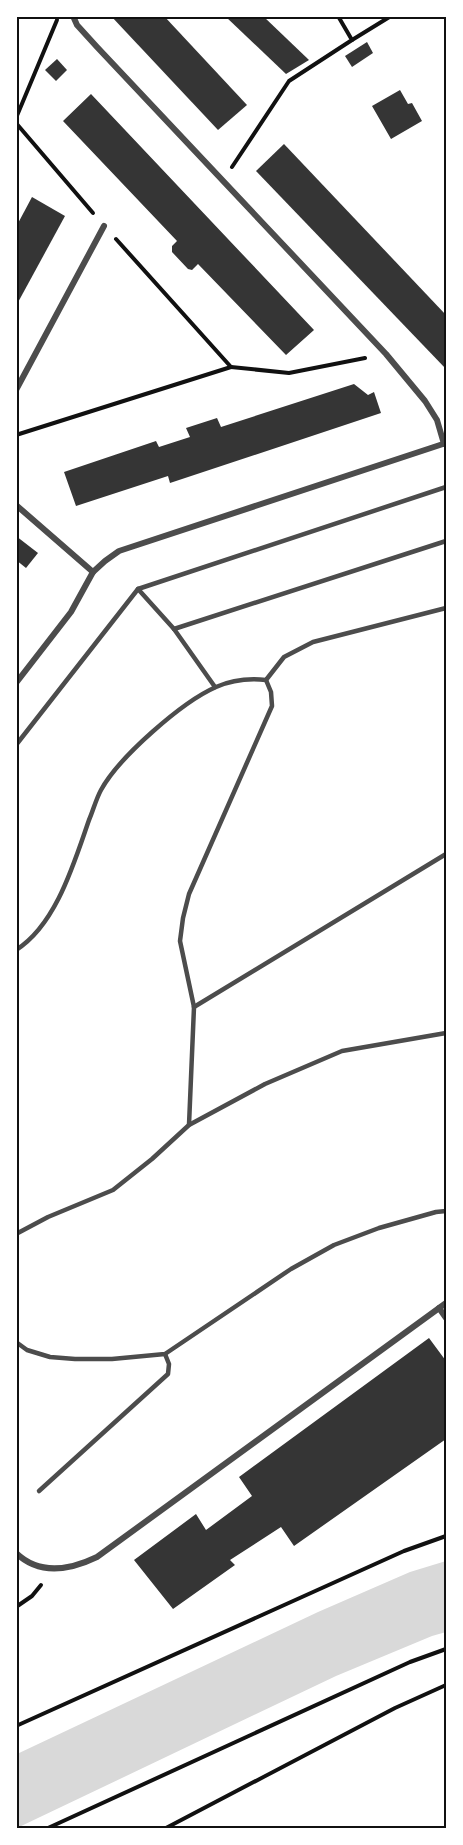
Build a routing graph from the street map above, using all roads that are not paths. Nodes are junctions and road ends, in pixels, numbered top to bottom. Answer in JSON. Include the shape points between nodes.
{"nodes":[{"id":1,"x":73,"y":16,"type":"edge"},
{"id":2,"x":104,"y":226,"type":"road end"},
{"id":3,"x":16,"y":390,"type":"edge"},
{"id":4,"x":445,"y":443,"type":"edge"},
{"id":5,"x":447,"y":487,"type":"edge"},
{"id":6,"x":16,"y":505,"type":"edge"},
{"id":7,"x":447,"y":541,"type":"edge"},
{"id":8,"x":93,"y":572,"type":"junction"},
{"id":9,"x":138,"y":589,"type":"junction"},
{"id":10,"x":447,"y":608,"type":"edge"},
{"id":11,"x":174,"y":629,"type":"junction"},
{"id":12,"x":266,"y":680,"type":"junction"},
{"id":13,"x":16,"y":683,"type":"edge"},
{"id":14,"x":216,"y":687,"type":"junction"},
{"id":15,"x":16,"y":745,"type":"edge"},
{"id":16,"x":447,"y":854,"type":"edge"},
{"id":17,"x":16,"y":950,"type":"edge"},
{"id":18,"x":194,"y":1007,"type":"junction"},
{"id":19,"x":447,"y":1033,"type":"edge"},
{"id":20,"x":189,"y":1125,"type":"junction"},
{"id":21,"x":447,"y":1211,"type":"edge"},
{"id":22,"x":16,"y":1234,"type":"edge"},
{"id":23,"x":447,"y":1303,"type":"edge"},
{"id":24,"x":439,"y":1308,"type":"junction"},
{"id":25,"x":447,"y":1318,"type":"edge"},
{"id":26,"x":16,"y":1342,"type":"edge"},
{"id":27,"x":165,"y":1354,"type":"junction"},
{"id":28,"x":39,"y":1491,"type":"dead end"},
{"id":29,"x":16,"y":1552,"type":"edge"}],
"edges":[{"from":1,"to":4,"type":"street","via":[[77,25],[386,354],[425,401]]},
{"from":2,"to":3,"type":"street"},
{"from":4,"to":8,"type":"street","via":[[119,551]]},
{"from":5,"to":9,"type":"lane"},
{"from":6,"to":8,"type":"street"},
{"from":7,"to":11,"type":"lane"},
{"from":8,"to":13,"type":"street","via":[[71,612]]},
{"from":9,"to":11,"type":"lane"},
{"from":9,"to":15,"type":"lane"},
{"from":10,"to":12,"type":"lane","via":[[313,642],[284,657]]},
{"from":11,"to":14,"type":"lane"},
{"from":12,"to":14,"type":"lane","via":[[239,680]]},
{"from":12,"to":18,"type":"lane","via":[[272,706],[189,894],[183,918],[180,941]]},
{"from":14,"to":17,"type":"lane","via":[[150,734],[101,790],[69,876],[50,913],[32,939]]},
{"from":16,"to":18,"type":"lane"},
{"from":18,"to":20,"type":"lane"},
{"from":19,"to":20,"type":"lane","via":[[342,1051],[265,1084]]},
{"from":20,"to":22,"type":"lane","via":[[113,1190]]},
{"from":21,"to":27,"type":"lane","via":[[379,1228],[334,1245],[291,1269]]},
{"from":23,"to":24,"type":"street"},
{"from":24,"to":25,"type":"street"},
{"from":24,"to":29,"type":"street","via":[[97,1557],[79,1566],[42,1568]]},
{"from":26,"to":27,"type":"lane","via":[[50,1357],[112,1359]]},
{"from":27,"to":28,"type":"lane","via":[[168,1374]]}]}
